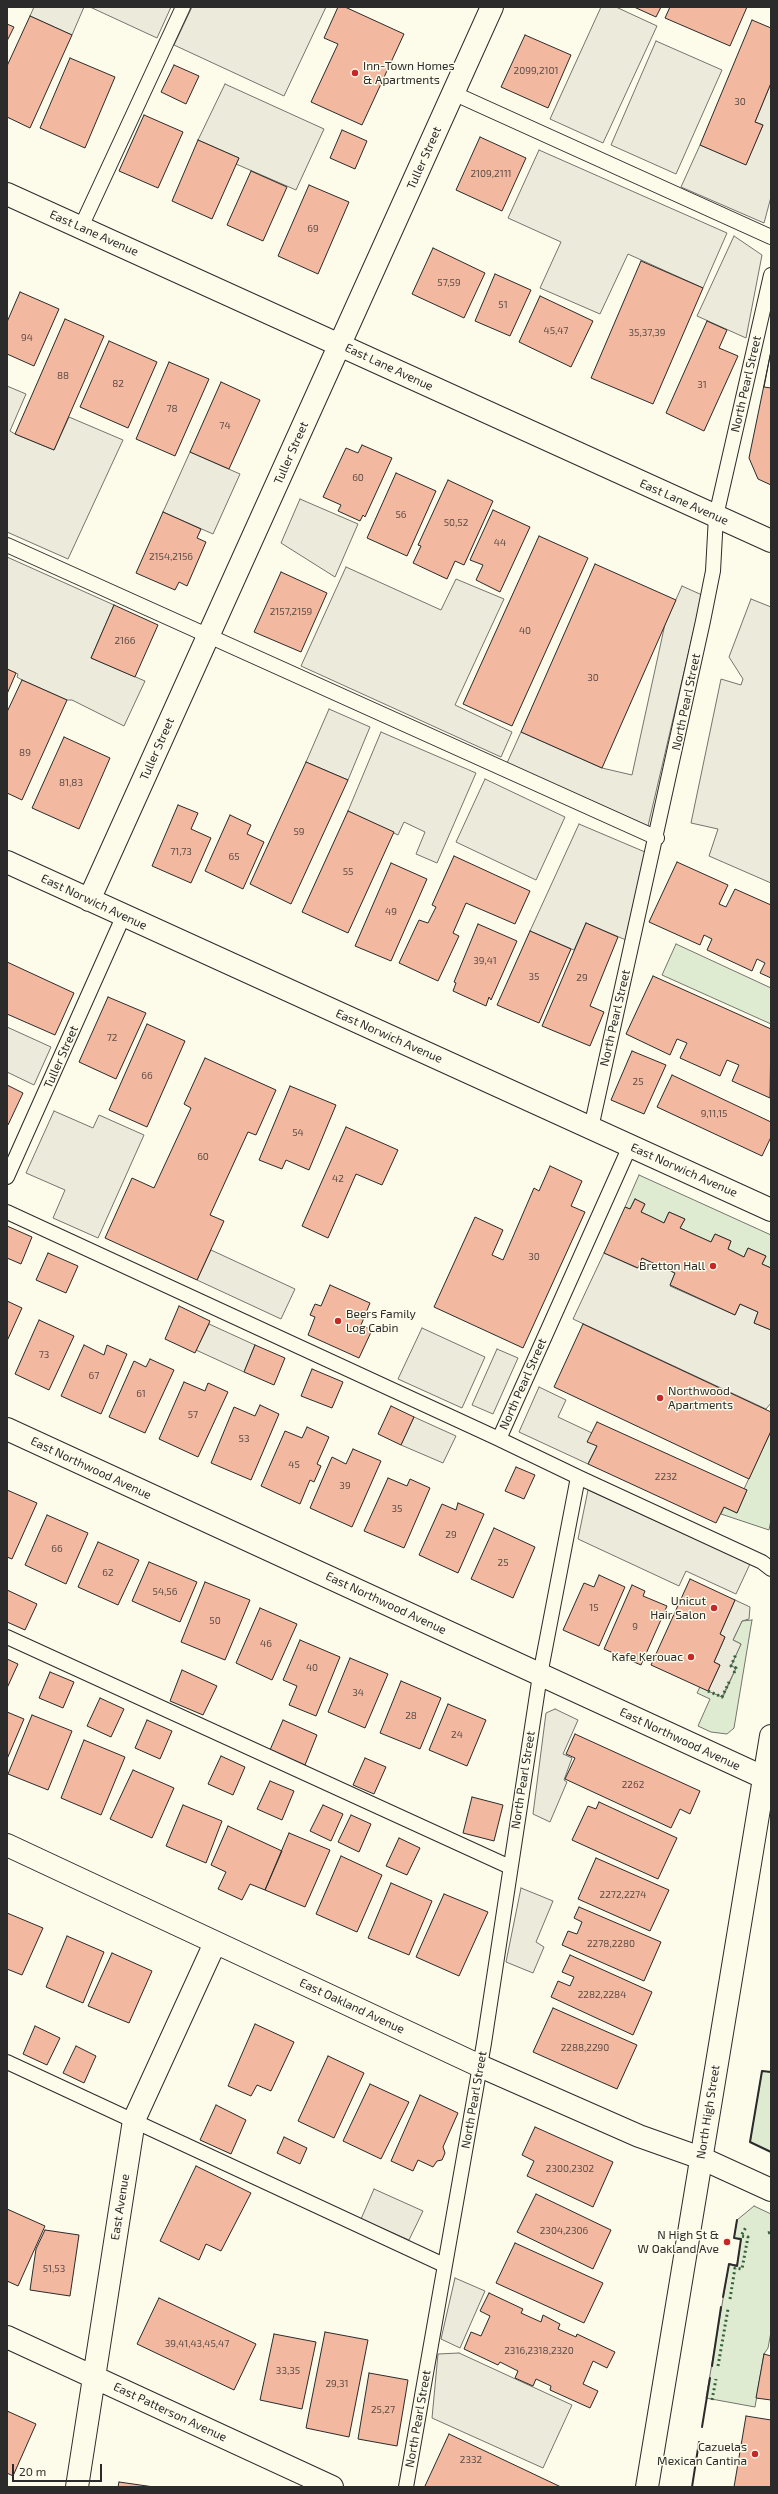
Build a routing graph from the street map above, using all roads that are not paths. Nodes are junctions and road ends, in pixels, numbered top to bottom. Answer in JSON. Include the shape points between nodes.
{"nodes":[{"id":1,"x":183,"y":7,"type":"edge"},
{"id":2,"x":492,"y":7,"type":"edge"},
{"id":3,"x":453,"y":93,"type":"junction"},
{"id":4,"x":7,"y":194,"type":"edge"},
{"id":5,"x":81,"y":227,"type":"junction"},
{"id":6,"x":771,"y":237,"type":"edge"},
{"id":7,"x":771,"y":275,"type":"edge"},
{"id":8,"x":340,"y":344,"type":"junction"},
{"id":9,"x":716,"y":516,"type":"junction"},
{"id":10,"x":771,"y":541,"type":"edge"},
{"id":11,"x":7,"y":545,"type":"edge"},
{"id":12,"x":208,"y":636,"type":"junction"},
{"id":13,"x":656,"y":838,"type":"junction"},
{"id":14,"x":7,"y":862,"type":"edge"},
{"id":15,"x":89,"y":900,"type":"junction"},
{"id":16,"x":124,"y":915,"type":"junction"},
{"id":17,"x":591,"y":1128,"type":"junction"},
{"id":18,"x":630,"y":1146,"type":"junction"},
{"id":19,"x":7,"y":1177,"type":"edge"},
{"id":20,"x":771,"y":1210,"type":"edge"},
{"id":21,"x":7,"y":1212,"type":"edge"},
{"id":22,"x":7,"y":1429,"type":"edge"},
{"id":23,"x":499,"y":1439,"type":"junction"},
{"id":24,"x":578,"y":1477,"type":"junction"},
{"id":25,"x":771,"y":1569,"type":"edge"},
{"id":26,"x":7,"y":1637,"type":"edge"},
{"id":27,"x":540,"y":1675,"type":"junction"},
{"id":28,"x":771,"y":1736,"type":"edge"},
{"id":29,"x":764,"y":1778,"type":"junction"},
{"id":30,"x":7,"y":1844,"type":"edge"},
{"id":31,"x":510,"y":1867,"type":"junction"},
{"id":32,"x":215,"y":1943,"type":"junction"},
{"id":33,"x":7,"y":2062,"type":"edge"},
{"id":34,"x":480,"y":2066,"type":"junction"},
{"id":35,"x":134,"y":2120,"type":"junction"},
{"id":36,"x":701,"y":2158,"type":"junction"},
{"id":37,"x":771,"y":2190,"type":"edge"},
{"id":38,"x":444,"y":2264,"type":"junction"},
{"id":39,"x":7,"y":2337,"type":"edge"},
{"id":40,"x":94,"y":2377,"type":"junction"},
{"id":41,"x":76,"y":2487,"type":"edge"},
{"id":42,"x":332,"y":2487,"type":"edge"},
{"id":43,"x":406,"y":2487,"type":"edge"},
{"id":44,"x":646,"y":2487,"type":"edge"}],
"edges":[{"from":1,"to":5,"type":"lane"},
{"from":2,"to":3,"type":"street","name":"Tuller Street"},
{"from":3,"to":6,"type":"lane"},
{"from":3,"to":8,"type":"street","name":"Tuller Street"},
{"from":4,"to":5,"type":"street","name":"East Lane Avenue"},
{"from":5,"to":8,"type":"street","name":"East Lane Avenue"},
{"from":7,"to":9,"type":"lane","name":"North Pearl Street"},
{"from":8,"to":9,"type":"street","name":"East Lane Avenue"},
{"from":8,"to":12,"type":"street","name":"Tuller Street"},
{"from":9,"to":10,"type":"street","name":"East Lane Avenue"},
{"from":9,"to":13,"type":"lane","name":"North Pearl Street","via":[[712,573]]},
{"from":11,"to":12,"type":"lane"},
{"from":12,"to":13,"type":"lane"},
{"from":12,"to":15,"type":"street","name":"Tuller Street"},
{"from":13,"to":17,"type":"lane","name":"North Pearl Street"},
{"from":14,"to":15,"type":"street","name":"East Norwich Avenue"},
{"from":15,"to":16,"type":"street","name":"East Norwich Avenue"},
{"from":16,"to":17,"type":"street","name":"East Norwich Avenue"},
{"from":16,"to":19,"type":"lane","name":"Tuller Street"},
{"from":17,"to":18,"type":"street","name":"East Norwich Avenue"},
{"from":18,"to":20,"type":"street","name":"East Norwich Avenue"},
{"from":18,"to":23,"type":"lane","name":"North Pearl Street"},
{"from":21,"to":23,"type":"lane"},
{"from":22,"to":27,"type":"street","name":"East Northwood Avenue"},
{"from":23,"to":24,"type":"lane","name":"North Pearl Street"},
{"from":24,"to":25,"type":"lane","via":[[762,1562]]},
{"from":24,"to":27,"type":"lane","name":"North Pearl Street"},
{"from":26,"to":31,"type":"lane"},
{"from":27,"to":29,"type":"street","name":"East Northwood Avenue"},
{"from":27,"to":31,"type":"lane","name":"North Pearl Street"},
{"from":28,"to":29,"type":"street","name":"North High Street"},
{"from":29,"to":36,"type":"street","name":"North High Street"},
{"from":30,"to":32,"type":"street","name":"East Oakland Avenue"},
{"from":31,"to":34,"type":"lane","name":"North Pearl Street"},
{"from":32,"to":34,"type":"street","name":"East Oakland Avenue"},
{"from":32,"to":35,"type":"street","name":"East Avenue"},
{"from":33,"to":35,"type":"lane"},
{"from":34,"to":36,"type":"street","name":"East Oakland Avenue","via":[[639,2136]]},
{"from":34,"to":38,"type":"lane","name":"North Pearl Street"},
{"from":35,"to":38,"type":"lane"},
{"from":35,"to":40,"type":"street","name":"East Avenue"},
{"from":36,"to":37,"type":"street","name":"East Oakland Avenue"},
{"from":36,"to":44,"type":"street","name":"North High Street"},
{"from":38,"to":43,"type":"lane","name":"North Pearl Street"},
{"from":39,"to":40,"type":"street","name":"East Patterson Avenue"},
{"from":40,"to":41,"type":"street","name":"East Avenue"},
{"from":40,"to":42,"type":"street","name":"East Patterson Avenue"}]}
